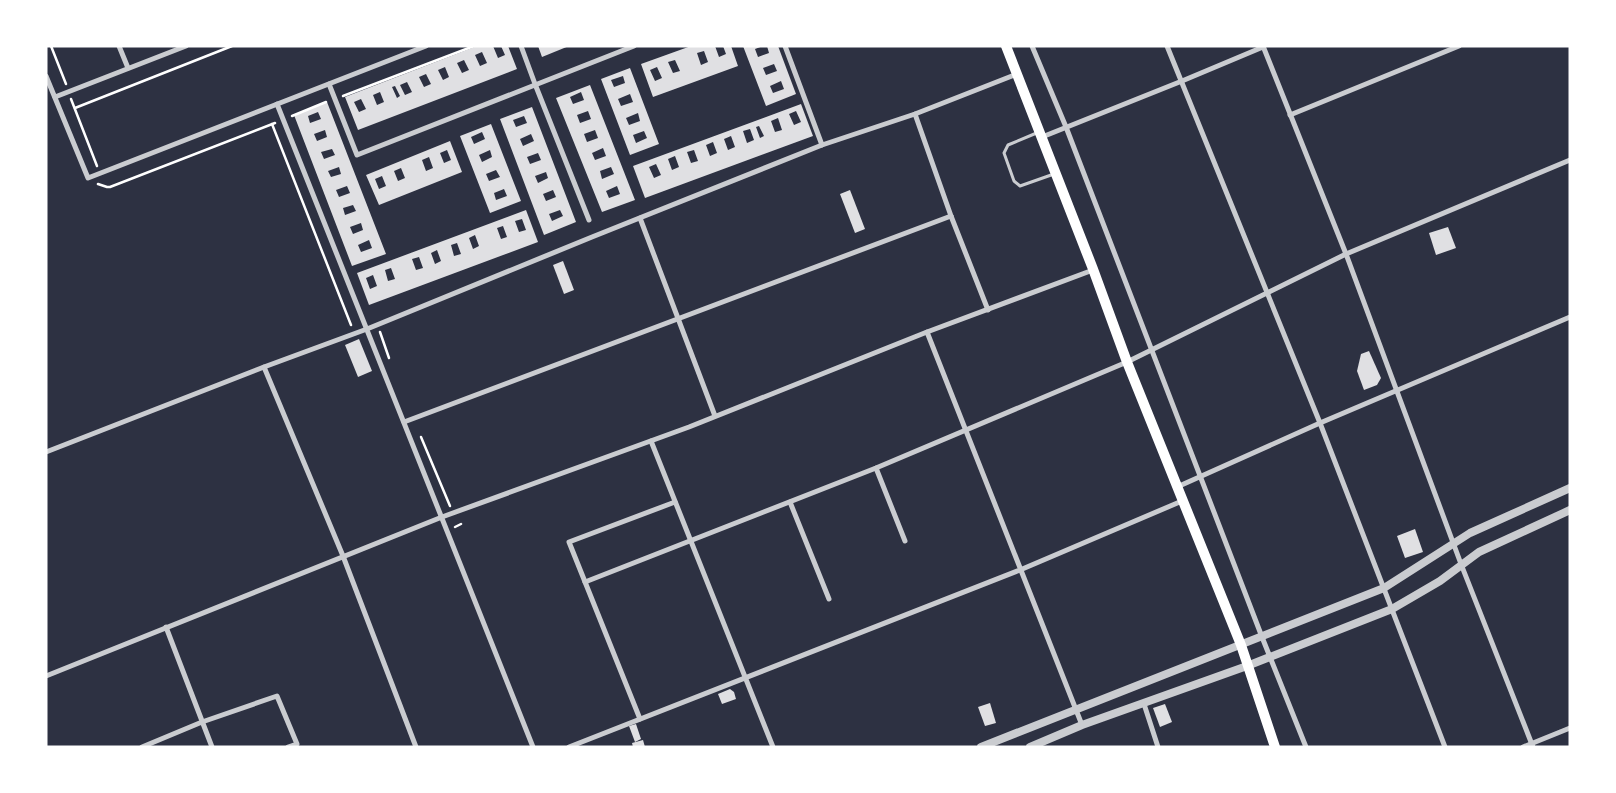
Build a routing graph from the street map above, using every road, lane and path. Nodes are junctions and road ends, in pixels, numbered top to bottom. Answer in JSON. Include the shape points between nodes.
{"nodes":[{"id":1,"x":51,"y":46,"type":"edge"},
{"id":2,"x":119,"y":46,"type":"edge"},
{"id":3,"x":186,"y":46,"type":"edge"},
{"id":4,"x":232,"y":46,"type":"edge"},
{"id":5,"x":426,"y":46,"type":"edge"},
{"id":6,"x":522,"y":46,"type":"edge"},
{"id":7,"x":634,"y":46,"type":"edge"},
{"id":8,"x":785,"y":46,"type":"edge"},
{"id":9,"x":1006,"y":46,"type":"edge"},
{"id":10,"x":1032,"y":46,"type":"edge"},
{"id":11,"x":1167,"y":46,"type":"edge"},
{"id":12,"x":1263,"y":46,"type":"edge"},
{"id":13,"x":1459,"y":46,"type":"edge"},
{"id":14,"x":128,"y":68,"type":"junction"},
{"id":15,"x":1017,"y":74,"type":"junction"},
{"id":16,"x":46,"y":76,"type":"edge"},
{"id":17,"x":1182,"y":82,"type":"junction"},
{"id":18,"x":329,"y":84,"type":"junction"},
{"id":19,"x":535,"y":84,"type":"junction"},
{"id":20,"x":68,"y":92,"type":"junction"},
{"id":21,"x":55,"y":97,"type":"junction"},
{"id":22,"x":277,"y":104,"type":"junction"},
{"id":23,"x":75,"y":108,"type":"junction"},
{"id":24,"x":915,"y":114,"type":"junction"},
{"id":25,"x":1290,"y":116,"type":"junction"},
{"id":26,"x":272,"y":124,"type":"dead end"},
{"id":27,"x":1066,"y":127,"type":"junction"},
{"id":28,"x":1040,"y":134,"type":"junction"},
{"id":29,"x":822,"y":145,"type":"junction"},
{"id":30,"x":1570,"y":160,"type":"edge"},
{"id":31,"x":98,"y":168,"type":"dead end"},
{"id":32,"x":1056,"y":174,"type":"junction"},
{"id":33,"x":951,"y":216,"type":"junction"},
{"id":34,"x":640,"y":218,"type":"junction"},
{"id":35,"x":589,"y":220,"type":"dead end"},
{"id":36,"x":1346,"y":254,"type":"junction"},
{"id":37,"x":1093,"y":270,"type":"junction"},
{"id":38,"x":1267,"y":292,"type":"junction"},
{"id":39,"x":988,"y":310,"type":"junction"},
{"id":40,"x":1570,"y":317,"type":"edge"},
{"id":41,"x":678,"y":320,"type":"junction"},
{"id":42,"x":381,"y":324,"type":"junction"},
{"id":43,"x":367,"y":329,"type":"junction"},
{"id":44,"x":927,"y":332,"type":"junction"},
{"id":45,"x":354,"y":334,"type":"junction"},
{"id":46,"x":1153,"y":350,"type":"junction"},
{"id":47,"x":390,"y":360,"type":"dead end"},
{"id":48,"x":1127,"y":362,"type":"junction"},
{"id":49,"x":264,"y":367,"type":"junction"},
{"id":50,"x":1397,"y":391,"type":"junction"},
{"id":51,"x":715,"y":416,"type":"junction"},
{"id":52,"x":404,"y":422,"type":"junction"},
{"id":53,"x":1320,"y":423,"type":"junction"},
{"id":54,"x":418,"y":430,"type":"dead end"},
{"id":55,"x":966,"y":430,"type":"junction"},
{"id":56,"x":651,"y":440,"type":"junction"},
{"id":57,"x":46,"y":452,"type":"edge"},
{"id":58,"x":876,"y":468,"type":"junction"},
{"id":59,"x":1202,"y":476,"type":"junction"},
{"id":60,"x":1177,"y":487,"type":"junction"},
{"id":61,"x":1570,"y":488,"type":"edge"},
{"id":62,"x":1182,"y":501,"type":"junction"},
{"id":63,"x":675,"y":502,"type":"junction"},
{"id":64,"x":790,"y":502,"type":"junction"},
{"id":65,"x":454,"y":507,"type":"dead end"},
{"id":66,"x":1570,"y":510,"type":"edge"},
{"id":67,"x":442,"y":517,"type":"junction"},
{"id":68,"x":905,"y":541,"type":"dead end"},
{"id":69,"x":691,"y":542,"type":"junction"},
{"id":70,"x":1454,"y":544,"type":"junction"},
{"id":71,"x":343,"y":556,"type":"junction"},
{"id":72,"x":1461,"y":564,"type":"junction"},
{"id":73,"x":1020,"y":570,"type":"junction"},
{"id":74,"x":585,"y":582,"type":"junction"},
{"id":75,"x":1384,"y":588,"type":"junction"},
{"id":76,"x":829,"y":600,"type":"dead end"},
{"id":77,"x":1392,"y":609,"type":"junction"},
{"id":78,"x":166,"y":627,"type":"junction"},
{"id":79,"x":1262,"y":637,"type":"junction"},
{"id":80,"x":1241,"y":646,"type":"junction"},
{"id":81,"x":1271,"y":657,"type":"junction"},
{"id":82,"x":1247,"y":666,"type":"junction"},
{"id":83,"x":46,"y":676,"type":"edge"},
{"id":84,"x":745,"y":678,"type":"junction"},
{"id":85,"x":1144,"y":704,"type":"junction"},
{"id":86,"x":1076,"y":710,"type":"junction"},
{"id":87,"x":640,"y":719,"type":"junction"},
{"id":88,"x":202,"y":722,"type":"junction"},
{"id":89,"x":1082,"y":725,"type":"junction"},
{"id":90,"x":1570,"y":728,"type":"edge"},
{"id":91,"x":1532,"y":745,"type":"edge"},
{"id":92,"x":142,"y":747,"type":"edge"},
{"id":93,"x":212,"y":747,"type":"edge"},
{"id":94,"x":288,"y":747,"type":"edge"},
{"id":95,"x":416,"y":747,"type":"edge"},
{"id":96,"x":533,"y":747,"type":"edge"},
{"id":97,"x":569,"y":747,"type":"edge"},
{"id":98,"x":773,"y":747,"type":"edge"},
{"id":99,"x":981,"y":747,"type":"edge"},
{"id":100,"x":1030,"y":747,"type":"edge"},
{"id":101,"x":1158,"y":747,"type":"edge"},
{"id":102,"x":1275,"y":747,"type":"edge"},
{"id":103,"x":1306,"y":747,"type":"edge"},
{"id":104,"x":1445,"y":747,"type":"edge"},
{"id":105,"x":1523,"y":747,"type":"edge"}],
"edges":[{"from":1,"to":20,"type":"path"},
{"from":2,"to":14,"type":"street"},
{"from":3,"to":14,"type":"street"},
{"from":4,"to":23,"type":"path"},
{"from":5,"to":18,"type":"street"},
{"from":6,"to":19,"type":"street"},
{"from":7,"to":19,"type":"street"},
{"from":8,"to":29,"type":"street"},
{"from":9,"to":15,"type":"highway"},
{"from":10,"to":27,"type":"street"},
{"from":11,"to":17,"type":"street"},
{"from":12,"to":17,"type":"street"},
{"from":12,"to":25,"type":"street"},
{"from":13,"to":25,"type":"street"},
{"from":14,"to":20,"type":"street"},
{"from":15,"to":24,"type":"street"},
{"from":15,"to":28,"type":"highway"},
{"from":16,"to":21,"type":"street"},
{"from":17,"to":27,"type":"street"},
{"from":17,"to":38,"type":"street"},
{"from":18,"to":19,"type":"street","via":[[358,155]]},
{"from":18,"to":22,"type":"street"},
{"from":19,"to":35,"type":"street"},
{"from":20,"to":21,"type":"street"},
{"from":20,"to":23,"type":"path"},
{"from":21,"to":22,"type":"street","via":[[88,178]]},
{"from":22,"to":43,"type":"street"},
{"from":23,"to":31,"type":"path"},
{"from":24,"to":29,"type":"street"},
{"from":24,"to":33,"type":"street"},
{"from":25,"to":36,"type":"street"},
{"from":26,"to":45,"type":"path"},
{"from":27,"to":28,"type":"street"},
{"from":27,"to":46,"type":"street"},
{"from":28,"to":32,"type":"highway"},
{"from":28,"to":32,"type":"lane","via":[[1008,145],[1004,153],[1014,181],[1020,186]]},
{"from":29,"to":34,"type":"street"},
{"from":30,"to":36,"type":"street"},
{"from":32,"to":37,"type":"highway"},
{"from":33,"to":39,"type":"street"},
{"from":33,"to":41,"type":"street"},
{"from":34,"to":41,"type":"street"},
{"from":34,"to":42,"type":"street"},
{"from":36,"to":38,"type":"street"},
{"from":36,"to":50,"type":"street"},
{"from":37,"to":39,"type":"street"},
{"from":37,"to":48,"type":"highway"},
{"from":38,"to":46,"type":"street"},
{"from":38,"to":53,"type":"street"},
{"from":39,"to":44,"type":"street"},
{"from":40,"to":50,"type":"street"},
{"from":41,"to":51,"type":"street"},
{"from":41,"to":52,"type":"street"},
{"from":42,"to":43,"type":"street"},
{"from":42,"to":47,"type":"path","via":[[380,331]]},
{"from":43,"to":45,"type":"street"},
{"from":43,"to":52,"type":"street"},
{"from":44,"to":51,"type":"street"},
{"from":44,"to":55,"type":"street"},
{"from":45,"to":49,"type":"street"},
{"from":46,"to":48,"type":"street"},
{"from":46,"to":59,"type":"street"},
{"from":48,"to":55,"type":"street"},
{"from":48,"to":60,"type":"highway"},
{"from":49,"to":57,"type":"street"},
{"from":49,"to":71,"type":"street"},
{"from":50,"to":53,"type":"street"},
{"from":50,"to":70,"type":"street"},
{"from":51,"to":56,"type":"street"},
{"from":52,"to":67,"type":"street"},
{"from":53,"to":59,"type":"street"},
{"from":53,"to":75,"type":"street"},
{"from":54,"to":65,"type":"path","via":[[449,505]]},
{"from":55,"to":58,"type":"street"},
{"from":55,"to":73,"type":"street"},
{"from":56,"to":63,"type":"street"},
{"from":56,"to":67,"type":"street"},
{"from":58,"to":64,"type":"street"},
{"from":58,"to":68,"type":"street"},
{"from":59,"to":60,"type":"street"},
{"from":59,"to":79,"type":"street"},
{"from":60,"to":62,"type":"highway"},
{"from":61,"to":70,"type":"street","via":[[1470,533]]},
{"from":62,"to":73,"type":"street"},
{"from":62,"to":80,"type":"highway"},
{"from":63,"to":69,"type":"street"},
{"from":63,"to":74,"type":"street","via":[[569,542]]},
{"from":64,"to":69,"type":"street"},
{"from":64,"to":76,"type":"street"},
{"from":66,"to":72,"type":"street","via":[[1479,552]]},
{"from":67,"to":71,"type":"street"},
{"from":67,"to":96,"type":"street"},
{"from":69,"to":74,"type":"street"},
{"from":69,"to":84,"type":"street"},
{"from":70,"to":72,"type":"street"},
{"from":70,"to":75,"type":"street"},
{"from":71,"to":78,"type":"street"},
{"from":71,"to":95,"type":"street"},
{"from":72,"to":77,"type":"street","via":[[1440,581]]},
{"from":72,"to":91,"type":"street"},
{"from":73,"to":84,"type":"street"},
{"from":73,"to":86,"type":"street"},
{"from":74,"to":87,"type":"street"},
{"from":75,"to":77,"type":"street"},
{"from":75,"to":79,"type":"street"},
{"from":77,"to":81,"type":"street"},
{"from":77,"to":104,"type":"street"},
{"from":78,"to":83,"type":"street"},
{"from":78,"to":88,"type":"street"},
{"from":79,"to":80,"type":"street"},
{"from":79,"to":81,"type":"street"},
{"from":80,"to":82,"type":"highway"},
{"from":80,"to":86,"type":"street"},
{"from":81,"to":82,"type":"street"},
{"from":81,"to":103,"type":"street"},
{"from":82,"to":85,"type":"street"},
{"from":82,"to":102,"type":"highway"},
{"from":84,"to":87,"type":"street"},
{"from":84,"to":98,"type":"street"},
{"from":85,"to":89,"type":"street"},
{"from":85,"to":101,"type":"street"},
{"from":86,"to":89,"type":"street"},
{"from":86,"to":99,"type":"street"},
{"from":87,"to":97,"type":"street"},
{"from":88,"to":92,"type":"street"},
{"from":88,"to":93,"type":"street"},
{"from":88,"to":94,"type":"street","via":[[277,696],[297,744]]},
{"from":89,"to":100,"type":"street"},
{"from":90,"to":91,"type":"street"},
{"from":91,"to":105,"type":"street"}]}
